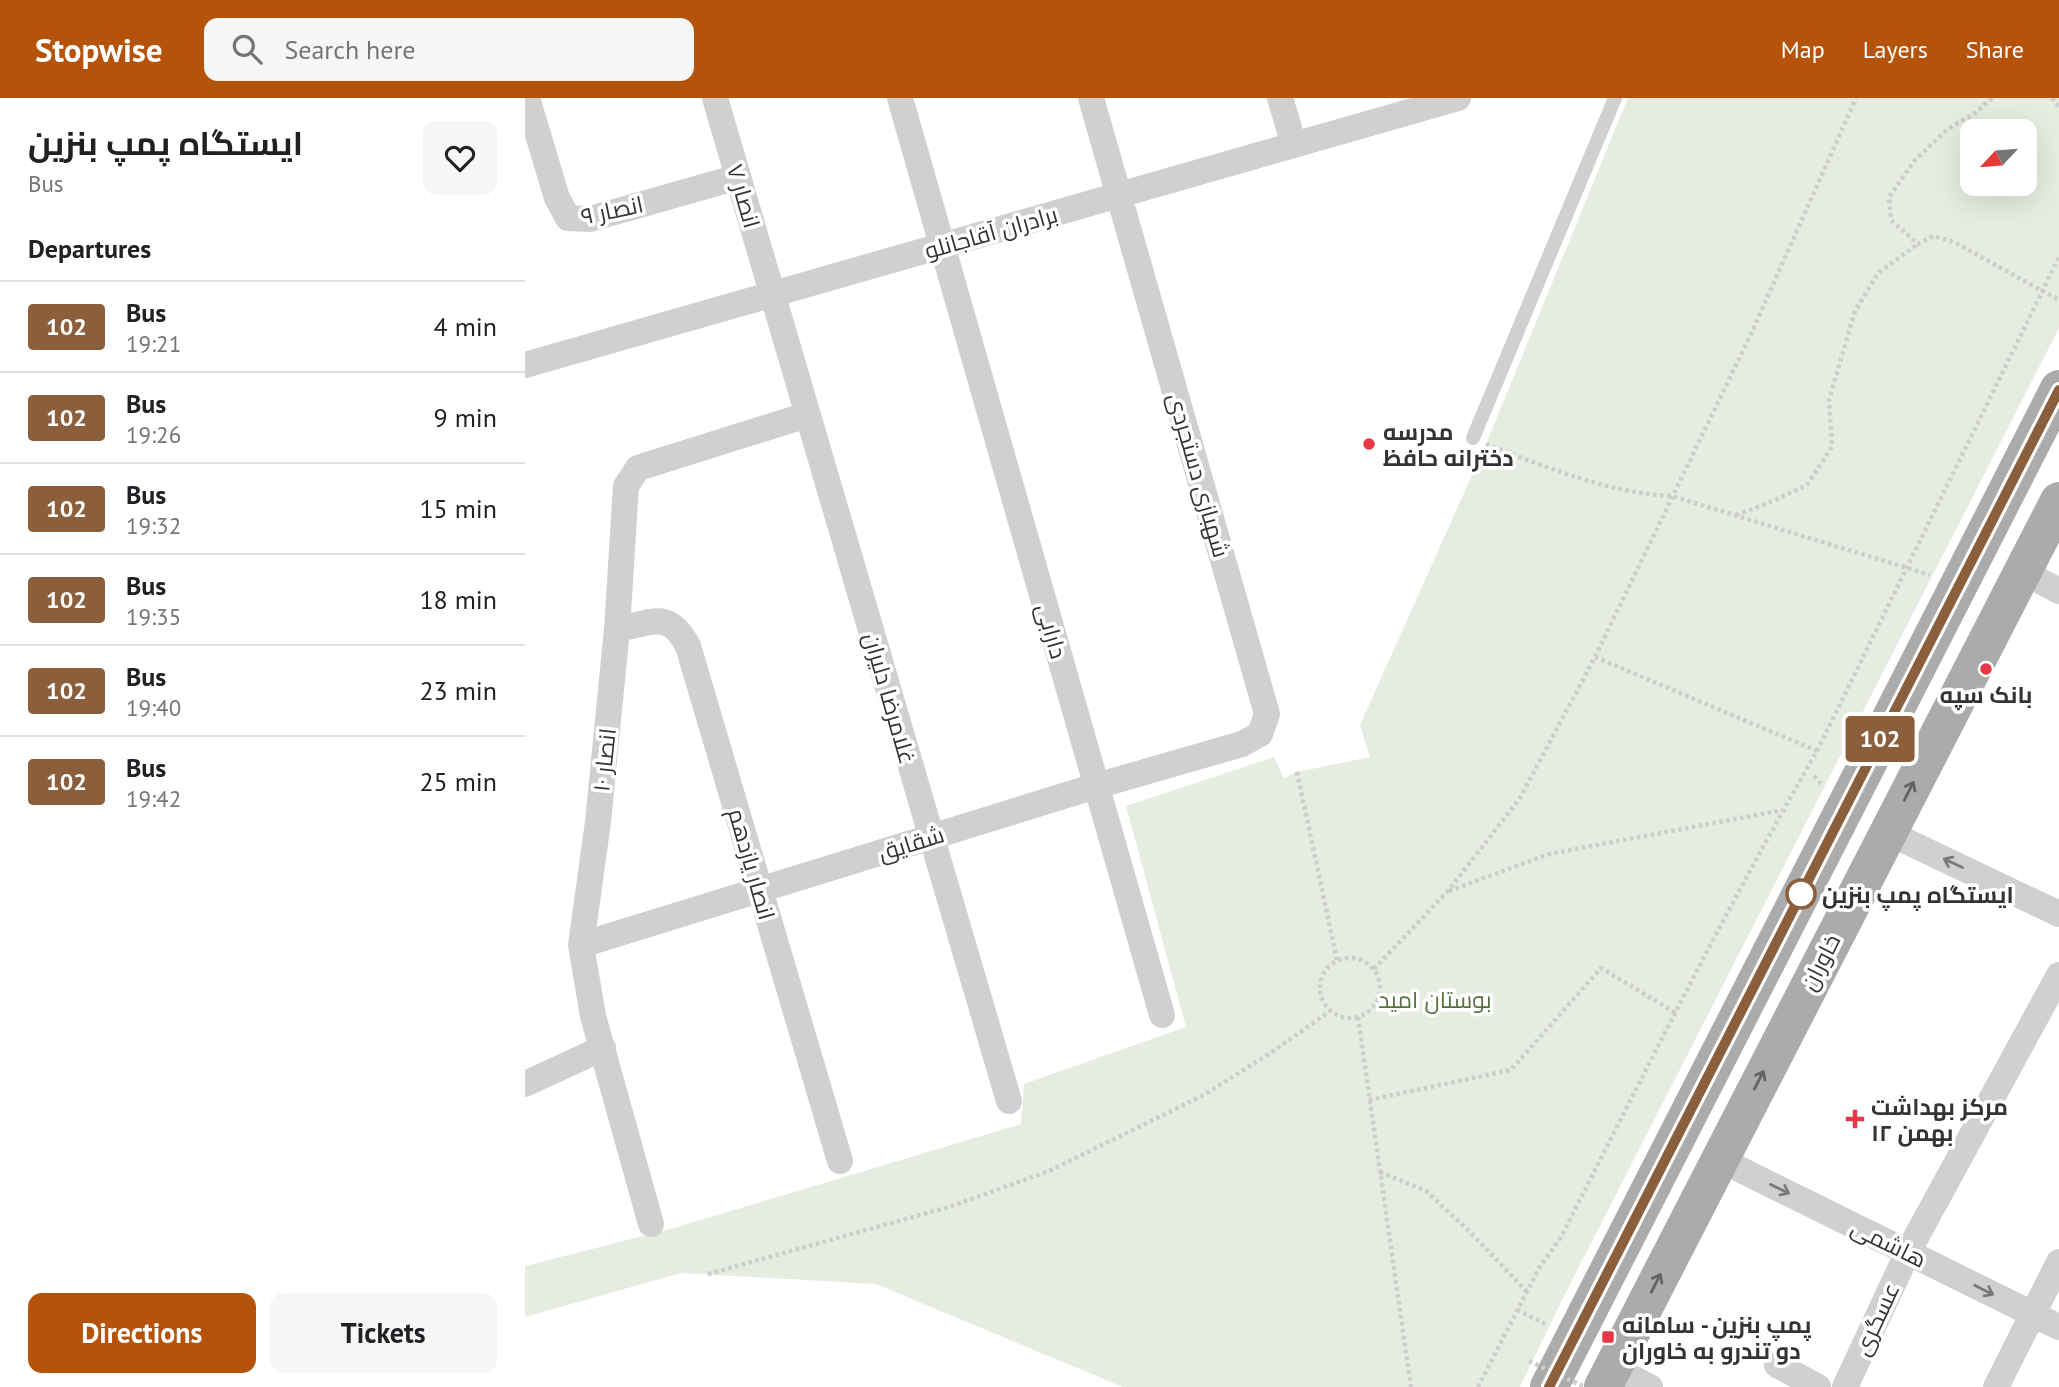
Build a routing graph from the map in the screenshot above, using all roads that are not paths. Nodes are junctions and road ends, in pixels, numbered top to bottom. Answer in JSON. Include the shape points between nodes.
{"nodes":[{"id":1,"x":527,"y":98,"type":"edge"},
{"id":2,"x":715,"y":98,"type":"edge"},
{"id":3,"x":900,"y":98,"type":"edge"},
{"id":4,"x":1091,"y":98,"type":"edge"},
{"id":5,"x":1280,"y":98,"type":"edge"},
{"id":6,"x":1458,"y":98,"type":"edge"},
{"id":7,"x":1615,"y":98,"type":"edge"},
{"id":8,"x":1294,"y":145,"type":"junction"},
{"id":9,"x":738,"y":177,"type":"junction"},
{"id":10,"x":1119,"y":195,"type":"junction"},
{"id":11,"x":942,"y":246,"type":"junction"},
{"id":12,"x":772,"y":295,"type":"junction"},
{"id":13,"x":525,"y":365,"type":"edge"},
{"id":14,"x":2059,"y":390,"type":"edge"},
{"id":15,"x":807,"y":415,"type":"junction"},
{"id":16,"x":1473,"y":438,"type":"road end"},
{"id":17,"x":2059,"y":501,"type":"edge"},
{"id":18,"x":2022,"y":571,"type":"junction"},
{"id":19,"x":2059,"y":591,"type":"edge"},
{"id":20,"x":617,"y":629,"type":"junction"},
{"id":21,"x":1242,"y":744,"type":"joint"},
{"id":22,"x":1096,"y":786,"type":"junction"},
{"id":23,"x":1887,"y":832,"type":"junction"},
{"id":24,"x":931,"y":837,"type":"junction"},
{"id":25,"x":759,"y":890,"type":"junction"},
{"id":26,"x":2059,"y":914,"type":"edge"},
{"id":27,"x":581,"y":945,"type":"junction"},
{"id":28,"x":2059,"y":975,"type":"edge"},
{"id":29,"x":1162,"y":1016,"type":"dead end"},
{"id":30,"x":603,"y":1048,"type":"junction"},
{"id":31,"x":525,"y":1084,"type":"edge"},
{"id":32,"x":1009,"y":1101,"type":"dead end"},
{"id":33,"x":1719,"y":1159,"type":"junction"},
{"id":34,"x":840,"y":1161,"type":"dead end"},
{"id":35,"x":651,"y":1224,"type":"dead end"},
{"id":36,"x":1908,"y":1252,"type":"junction"},
{"id":37,"x":2059,"y":1262,"type":"edge"},
{"id":38,"x":2033,"y":1315,"type":"junction"},
{"id":39,"x":2059,"y":1327,"type":"edge"},
{"id":40,"x":1777,"y":1365,"type":"dead end"},
{"id":41,"x":1539,"y":1374,"type":"edge"},
{"id":42,"x":1600,"y":1381,"type":"edge"},
{"id":43,"x":1650,"y":1387,"type":"edge"},
{"id":44,"x":1818,"y":1387,"type":"edge"},
{"id":45,"x":1845,"y":1387,"type":"edge"},
{"id":46,"x":1996,"y":1387,"type":"edge"}],
"edges":[{"from":1,"to":9,"type":"street","name":"انصار ۹","via":[[557,198],[568,218],[590,219]]},
{"from":2,"to":9,"type":"street","name":"انصار ۷"},
{"from":3,"to":11,"type":"street","name":"دارابی"},
{"from":4,"to":10,"type":"street","name":"شهبازی دستجردی"},
{"from":5,"to":8,"type":"street"},
{"from":6,"to":8,"type":"street","name":"برادران آقاجانلو"},
{"from":7,"to":16,"type":"lane"},
{"from":8,"to":10,"type":"street","name":"برادران آقاجانلو"},
{"from":9,"to":12,"type":"street","name":"انصار ۷"},
{"from":10,"to":11,"type":"street","name":"برادران آقاجانلو"},
{"from":10,"to":21,"type":"street","name":"شهبازی دستجردی","via":[[1267,714],[1260,734]]},
{"from":11,"to":12,"type":"street","name":"برادران آقاجانلو"},
{"from":11,"to":22,"type":"street","name":"دارابی"},
{"from":12,"to":13,"type":"street","name":"برادران آقاجانلو"},
{"from":12,"to":15,"type":"street","name":"غلامرضا دلیران"},
{"from":14,"to":41,"type":"main road"},
{"from":15,"to":20,"type":"street","name":"انصار ۱۰","via":[[638,468],[626,486]]},
{"from":15,"to":24,"type":"street","name":"غلامرضا دلیران"},
{"from":17,"to":18,"type":"main road","name":"خاوران"},
{"from":18,"to":19,"type":"street"},
{"from":23,"to":18,"type":"main road","name":"خاوران","one_way":true},
{"from":20,"to":25,"type":"street","name":"انصار یازدهم","via":[[665,621],[678,628],[688,646]]},
{"from":20,"to":27,"type":"street","name":"انصار ۱۰"},
{"from":21,"to":22,"type":"street","name":"شقایق"},
{"from":22,"to":24,"type":"street","name":"شقایق"},
{"from":22,"to":29,"type":"street","name":"دارابی"},
{"from":26,"to":23,"type":"street","one_way":true},
{"from":33,"to":23,"type":"main road","name":"خاوران","one_way":true},
{"from":24,"to":25,"type":"street","name":"شقایق"},
{"from":24,"to":32,"type":"street","name":"غلامرضا دلیران"},
{"from":25,"to":27,"type":"street","name":"شقایق"},
{"from":25,"to":34,"type":"street","name":"انصار یازدهم"},
{"from":27,"to":30,"type":"street","name":"انصار ۱۰"},
{"from":28,"to":36,"type":"street","name":"عسگری"},
{"from":30,"to":31,"type":"street"},
{"from":30,"to":35,"type":"street","name":"انصار ۱۰"},
{"from":33,"to":36,"type":"street","name":"هاشمی","one_way":true},
{"from":42,"to":33,"type":"main road","name":"خاوران","one_way":true},
{"from":36,"to":38,"type":"street","name":"هاشمی","one_way":true},
{"from":36,"to":45,"type":"street","name":"عسگری"},
{"from":37,"to":38,"type":"street"},
{"from":38,"to":39,"type":"street","name":"هاشمی"},
{"from":38,"to":46,"type":"street"},
{"from":40,"to":44,"type":"street"},
{"from":42,"to":43,"type":"street"}]}
